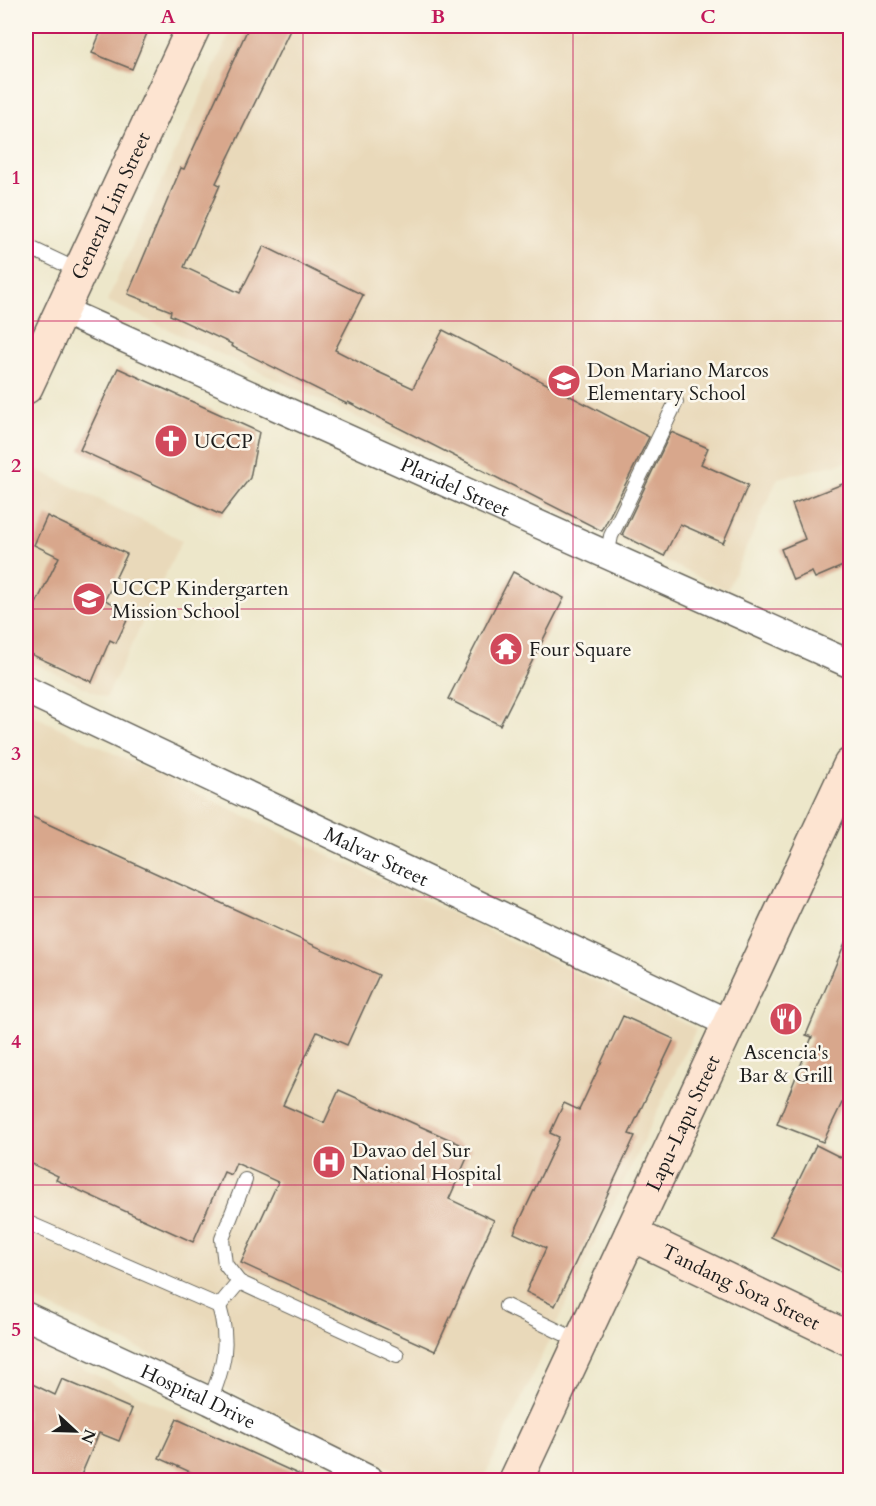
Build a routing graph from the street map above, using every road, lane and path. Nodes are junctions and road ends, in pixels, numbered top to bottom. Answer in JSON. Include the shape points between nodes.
{"nodes":[{"id":1,"x":194,"y":26,"type":"edge"},
{"id":2,"x":26,"y":246,"type":"edge"},
{"id":3,"x":79,"y":271,"type":"junction"},
{"id":4,"x":61,"y":310,"type":"junction"},
{"id":5,"x":26,"y":387,"type":"edge"},
{"id":6,"x":676,"y":402,"type":"dead end"},
{"id":7,"x":608,"y":556,"type":"junction"},
{"id":8,"x":850,"y":664,"type":"edge"},
{"id":9,"x":26,"y":690,"type":"edge"},
{"id":10,"x":850,"y":765,"type":"edge"},
{"id":11,"x":730,"y":1024,"type":"junction"},
{"id":12,"x":245,"y":1179,"type":"dead end"},
{"id":13,"x":26,"y":1222,"type":"edge"},
{"id":14,"x":632,"y":1234,"type":"junction"},
{"id":15,"x":239,"y":1282,"type":"junction"},
{"id":16,"x":219,"y":1306,"type":"junction"},
{"id":17,"x":506,"y":1306,"type":"dead end"},
{"id":18,"x":26,"y":1316,"type":"edge"},
{"id":19,"x":850,"y":1339,"type":"edge"},
{"id":20,"x":581,"y":1342,"type":"junction"},
{"id":21,"x":397,"y":1355,"type":"dead end"},
{"id":22,"x":210,"y":1401,"type":"junction"},
{"id":23,"x":370,"y":1480,"type":"edge"},
{"id":24,"x":516,"y":1480,"type":"edge"}],
"edges":[{"from":1,"to":3,"type":"street","name":"General Lim Street"},
{"from":2,"to":3,"type":"lane"},
{"from":3,"to":4,"type":"street","name":"General Lim Street"},
{"from":4,"to":5,"type":"street","name":"General Lim Street","via":[[39,346]]},
{"from":4,"to":7,"type":"street","name":"Plaridel Street"},
{"from":6,"to":7,"type":"lane","via":[[611,536]]},
{"from":7,"to":8,"type":"street","name":"Plaridel Street"},
{"from":9,"to":11,"type":"street","name":"Malvar Street"},
{"from":10,"to":11,"type":"street","name":"Lapu-Lapu Street"},
{"from":11,"to":14,"type":"street","name":"Lapu-Lapu Street"},
{"from":12,"to":15,"type":"lane","via":[[222,1239],[225,1264]]},
{"from":13,"to":16,"type":"lane"},
{"from":14,"to":19,"type":"street","name":"Tandang Sora Street"},
{"from":14,"to":20,"type":"street","name":"Lapu-Lapu Street"},
{"from":15,"to":16,"type":"lane"},
{"from":15,"to":21,"type":"lane"},
{"from":16,"to":22,"type":"lane","via":[[224,1321],[225,1362]]},
{"from":17,"to":20,"type":"lane"},
{"from":18,"to":22,"type":"street","name":"Hospital Drive"},
{"from":20,"to":24,"type":"street","name":"Lapu-Lapu Street"},
{"from":22,"to":23,"type":"street","name":"Hospital Drive"}]}
